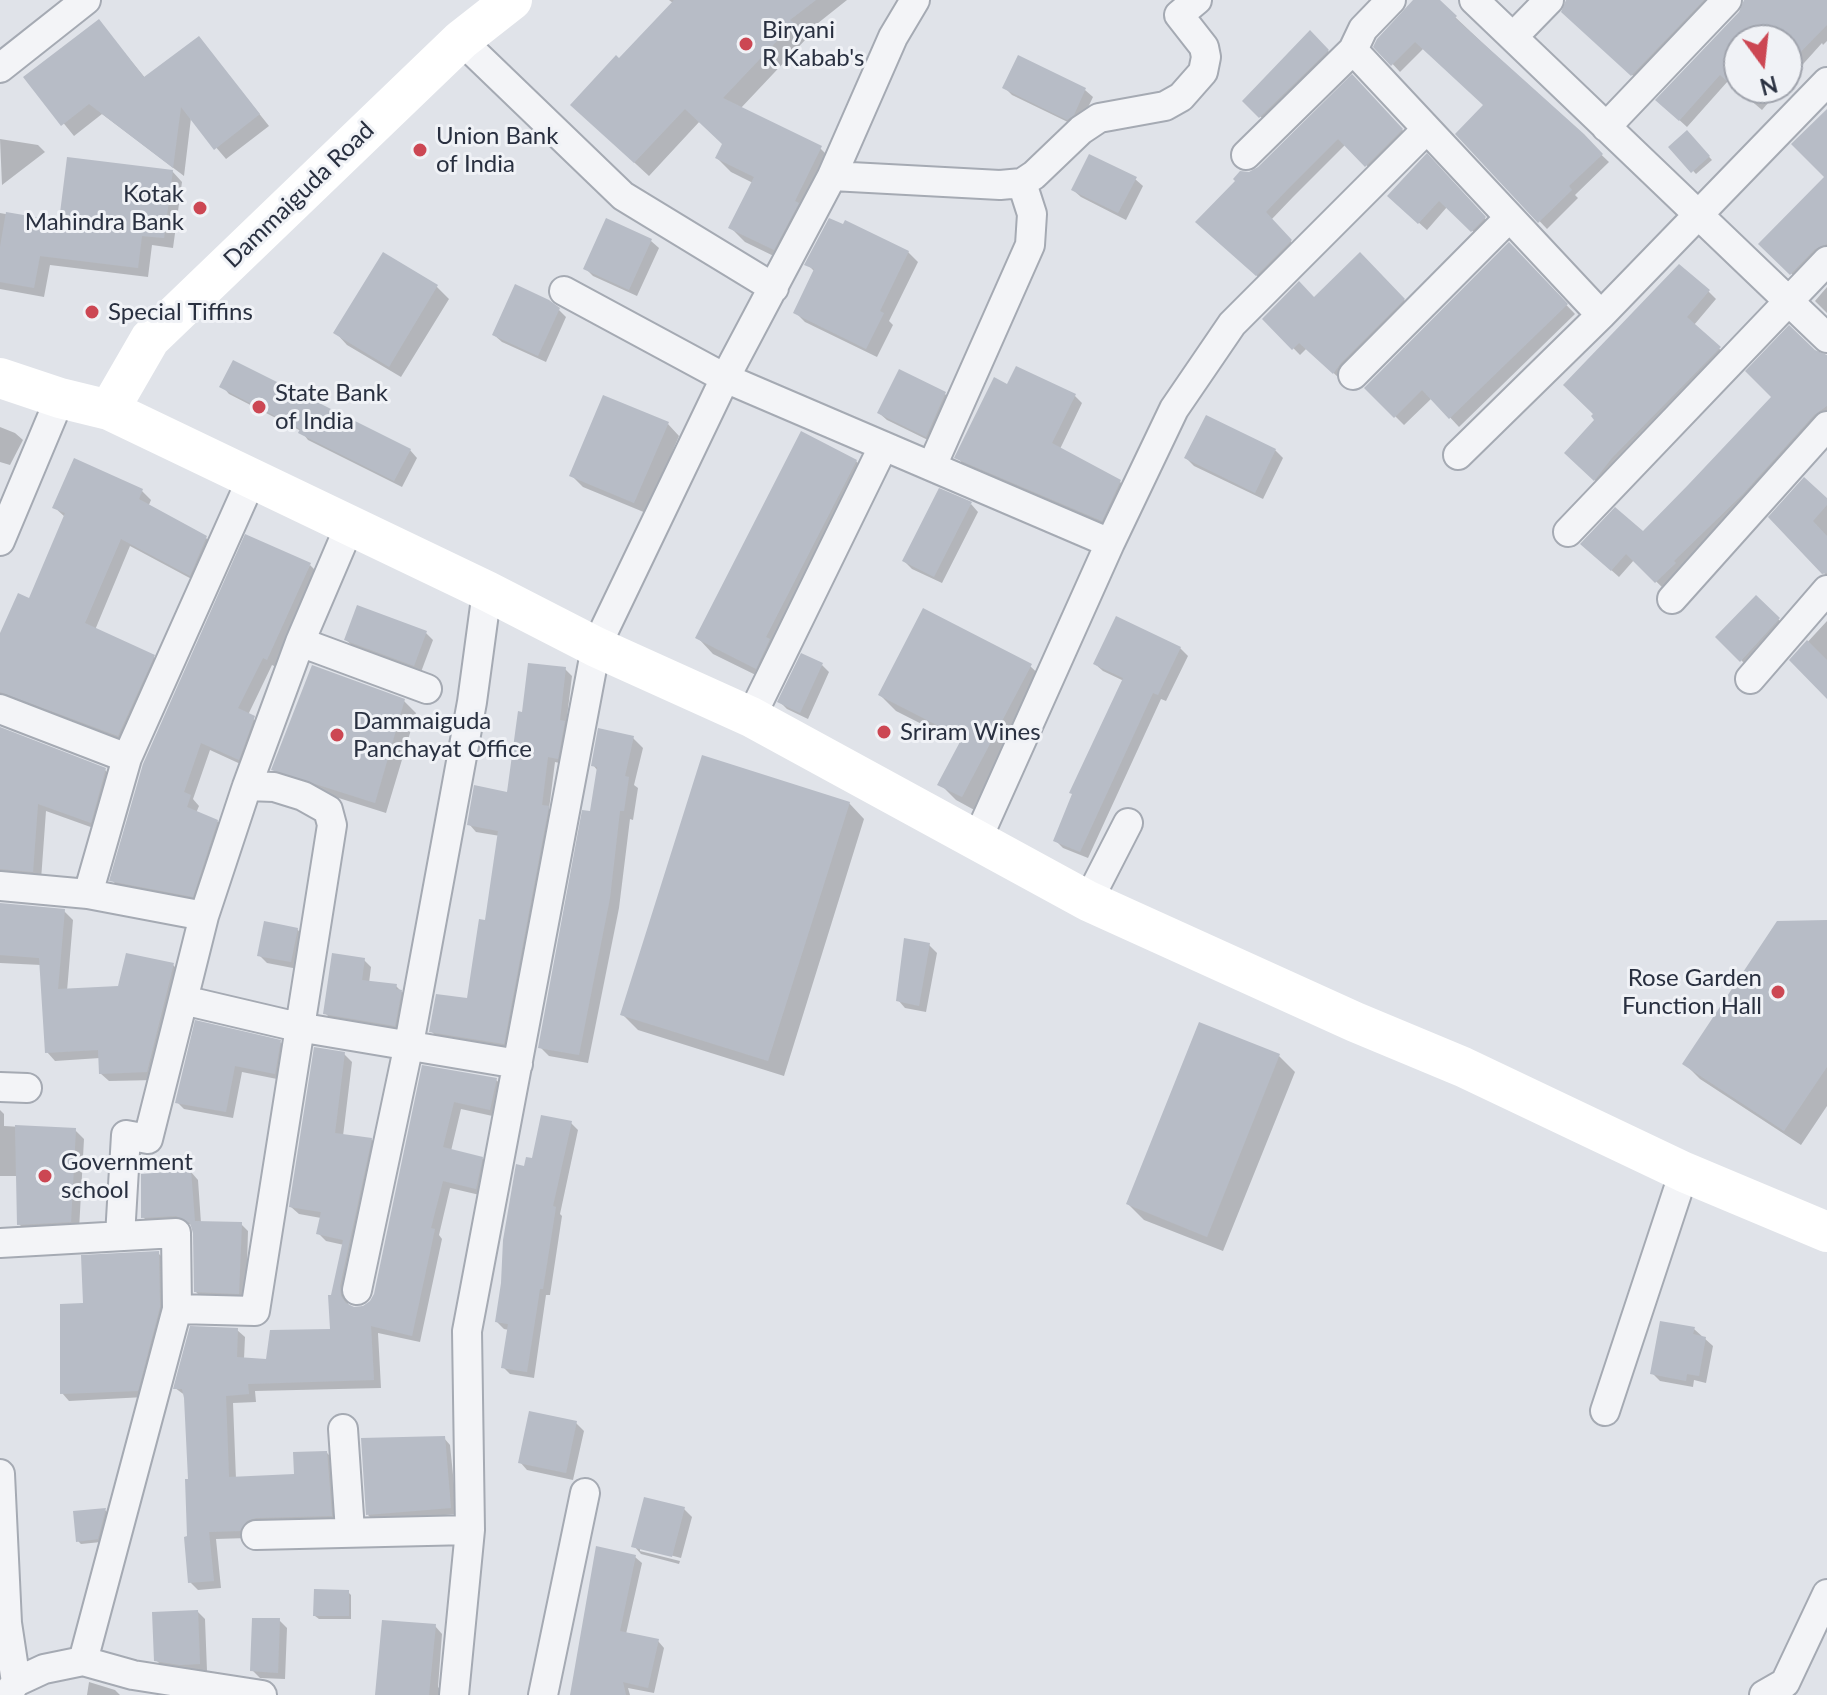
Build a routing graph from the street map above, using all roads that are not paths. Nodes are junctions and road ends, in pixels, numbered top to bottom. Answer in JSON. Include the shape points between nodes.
{"nodes":[{"id":1,"x":86,"y":0,"type":"edge"},
{"id":2,"x":512,"y":0,"type":"edge"},
{"id":3,"x":915,"y":0,"type":"edge"},
{"id":4,"x":1391,"y":0,"type":"edge"},
{"id":5,"x":1474,"y":0,"type":"edge"},
{"id":6,"x":1549,"y":0,"type":"edge"},
{"id":7,"x":1727,"y":0,"type":"edge"},
{"id":8,"x":1181,"y":5,"type":"edge"},
{"id":9,"x":1513,"y":37,"type":"junction"},
{"id":10,"x":461,"y":40,"type":"junction"},
{"id":11,"x":1353,"y":50,"type":"junction"},
{"id":12,"x":0,"y":68,"type":"edge"},
{"id":13,"x":1827,"y":82,"type":"edge"},
{"id":14,"x":1606,"y":127,"type":"junction"},
{"id":15,"x":1426,"y":130,"type":"junction"},
{"id":16,"x":1246,"y":155,"type":"dead end"},
{"id":17,"x":832,"y":176,"type":"junction"},
{"id":18,"x":1022,"y":183,"type":"junction"},
{"id":19,"x":1697,"y":215,"type":"junction"},
{"id":20,"x":1509,"y":218,"type":"junction"},
{"id":21,"x":1827,"y":261,"type":"edge"},
{"id":22,"x":774,"y":288,"type":"junction"},
{"id":23,"x":564,"y":291,"type":"dead end"},
{"id":24,"x":1787,"y":302,"type":"junction"},
{"id":25,"x":1601,"y":315,"type":"junction"},
{"id":26,"x":1827,"y":338,"type":"edge"},
{"id":27,"x":1353,"y":375,"type":"dead end"},
{"id":28,"x":0,"y":378,"type":"edge"},
{"id":29,"x":725,"y":378,"type":"junction"},
{"id":30,"x":60,"y":398,"type":"junction"},
{"id":31,"x":109,"y":410,"type":"junction"},
{"id":32,"x":1827,"y":426,"type":"edge"},
{"id":33,"x":883,"y":447,"type":"junction"},
{"id":34,"x":1458,"y":455,"type":"dead end"},
{"id":35,"x":932,"y":466,"type":"junction"},
{"id":36,"x":252,"y":478,"type":"junction"},
{"id":37,"x":350,"y":525,"type":"junction"},
{"id":38,"x":1568,"y":532,"type":"dead end"},
{"id":39,"x":0,"y":541,"type":"edge"},
{"id":40,"x":1110,"y":543,"type":"junction"},
{"id":41,"x":1827,"y":590,"type":"edge"},
{"id":42,"x":487,"y":591,"type":"junction"},
{"id":43,"x":1672,"y":599,"type":"dead end"},
{"id":44,"x":300,"y":642,"type":"junction"},
{"id":45,"x":596,"y":647,"type":"junction"},
{"id":46,"x":1750,"y":679,"type":"dead end"},
{"id":47,"x":427,"y":689,"type":"dead end"},
{"id":48,"x":0,"y":709,"type":"edge"},
{"id":49,"x":751,"y":717,"type":"junction"},
{"id":50,"x":127,"y":758,"type":"junction"},
{"id":51,"x":247,"y":786,"type":"junction"},
{"id":52,"x":1128,"y":823,"type":"dead end"},
{"id":53,"x":976,"y":842,"type":"junction"},
{"id":54,"x":0,"y":886,"type":"edge"},
{"id":55,"x":88,"y":894,"type":"junction"},
{"id":56,"x":1088,"y":901,"type":"junction"},
{"id":57,"x":204,"y":916,"type":"junction"},
{"id":58,"x":183,"y":1000,"type":"junction"},
{"id":59,"x":298,"y":1027,"type":"junction"},
{"id":60,"x":409,"y":1044,"type":"junction"},
{"id":61,"x":518,"y":1064,"type":"junction"},
{"id":62,"x":1684,"y":1172,"type":"junction"},
{"id":63,"x":1827,"y":1232,"type":"edge"},
{"id":64,"x":120,"y":1236,"type":"junction"},
{"id":65,"x":0,"y":1243,"type":"edge"},
{"id":66,"x":357,"y":1290,"type":"dead end"},
{"id":67,"x":177,"y":1309,"type":"junction"},
{"id":68,"x":1605,"y":1411,"type":"dead end"},
{"id":69,"x":343,"y":1429,"type":"dead end"},
{"id":70,"x":0,"y":1474,"type":"edge"},
{"id":71,"x":585,"y":1493,"type":"dead end"},
{"id":72,"x":470,"y":1530,"type":"junction"},
{"id":73,"x":350,"y":1531,"type":"junction"},
{"id":74,"x":256,"y":1535,"type":"dead end"},
{"id":75,"x":1827,"y":1594,"type":"edge"},
{"id":76,"x":4,"y":1619,"type":"edge"},
{"id":77,"x":83,"y":1661,"type":"junction"},
{"id":78,"x":131,"y":1685,"type":"edge"},
{"id":79,"x":12,"y":1689,"type":"edge"},
{"id":80,"x":262,"y":1695,"type":"edge"},
{"id":81,"x":454,"y":1695,"type":"edge"},
{"id":82,"x":543,"y":1695,"type":"edge"},
{"id":83,"x":1764,"y":1695,"type":"edge"}],
"edges":[{"from":1,"to":12,"type":"street"},
{"from":2,"to":10,"type":"street","name":"Dammaiguda Road"},
{"from":3,"to":17,"type":"street","via":[[893,37]]},
{"from":4,"to":11,"type":"street","via":[[1363,29]]},
{"from":5,"to":9,"type":"street"},
{"from":6,"to":9,"type":"street"},
{"from":7,"to":14,"type":"street"},
{"from":8,"to":18,"type":"street","via":[[1206,57],[1203,72],[1181,97],[1165,106],[1099,118]]},
{"from":9,"to":14,"type":"street"},
{"from":10,"to":22,"type":"street","via":[[623,196]]},
{"from":10,"to":31,"type":"street","name":"Dammaiguda Road","via":[[150,339]]},
{"from":11,"to":15,"type":"street"},
{"from":11,"to":16,"type":"street"},
{"from":13,"to":19,"type":"street"},
{"from":14,"to":19,"type":"street"},
{"from":15,"to":20,"type":"street"},
{"from":15,"to":40,"type":"street","via":[[1232,324],[1174,409]]},
{"from":17,"to":18,"type":"street"},
{"from":17,"to":22,"type":"street"},
{"from":18,"to":35,"type":"street","via":[[1032,214],[1030,245]]},
{"from":19,"to":24,"type":"street"},
{"from":19,"to":25,"type":"street"},
{"from":20,"to":25,"type":"street"},
{"from":20,"to":27,"type":"street"},
{"from":21,"to":24,"type":"street"},
{"from":22,"to":29,"type":"street"},
{"from":23,"to":29,"type":"street"},
{"from":24,"to":26,"type":"street"},
{"from":24,"to":38,"type":"street"},
{"from":25,"to":34,"type":"street"},
{"from":28,"to":30,"type":"street"},
{"from":29,"to":33,"type":"street"},
{"from":29,"to":45,"type":"street"},
{"from":30,"to":31,"type":"street"},
{"from":30,"to":39,"type":"street"},
{"from":31,"to":36,"type":"street"},
{"from":32,"to":43,"type":"street"},
{"from":33,"to":35,"type":"street"},
{"from":33,"to":49,"type":"street"},
{"from":35,"to":40,"type":"street"},
{"from":36,"to":37,"type":"street"},
{"from":36,"to":50,"type":"street"},
{"from":37,"to":42,"type":"street"},
{"from":37,"to":44,"type":"street"},
{"from":40,"to":53,"type":"street"},
{"from":41,"to":46,"type":"street"},
{"from":42,"to":45,"type":"street"},
{"from":42,"to":60,"type":"street","via":[[472,702]]},
{"from":44,"to":47,"type":"street"},
{"from":44,"to":51,"type":"street"},
{"from":45,"to":49,"type":"street"},
{"from":45,"to":61,"type":"street"},
{"from":48,"to":50,"type":"street"},
{"from":49,"to":53,"type":"street"},
{"from":50,"to":55,"type":"street"},
{"from":51,"to":57,"type":"street"},
{"from":51,"to":59,"type":"street","via":[[303,796],[328,810],[332,825]]},
{"from":52,"to":56,"type":"street"},
{"from":53,"to":56,"type":"street"},
{"from":54,"to":55,"type":"street"},
{"from":55,"to":57,"type":"street"},
{"from":56,"to":62,"type":"street","via":[[1463,1067]]},
{"from":57,"to":58,"type":"street"},
{"from":58,"to":59,"type":"street"},
{"from":58,"to":64,"type":"street","via":[[148,1139],[126,1135]]},
{"from":59,"to":60,"type":"street"},
{"from":59,"to":67,"type":"street","via":[[255,1311]]},
{"from":60,"to":61,"type":"street"},
{"from":60,"to":66,"type":"street"},
{"from":61,"to":72,"type":"street","via":[[467,1331]]},
{"from":62,"to":63,"type":"street"},
{"from":62,"to":68,"type":"street"},
{"from":64,"to":65,"type":"street"},
{"from":64,"to":67,"type":"street","via":[[176,1233]]},
{"from":67,"to":77,"type":"street"},
{"from":69,"to":73,"type":"street"},
{"from":70,"to":76,"type":"street"},
{"from":71,"to":82,"type":"street"},
{"from":72,"to":73,"type":"street"},
{"from":72,"to":81,"type":"street"},
{"from":73,"to":74,"type":"street"},
{"from":75,"to":83,"type":"street","via":[[1785,1683]]},
{"from":76,"to":79,"type":"street"},
{"from":77,"to":78,"type":"street"},
{"from":77,"to":79,"type":"street","via":[[44,1669]]},
{"from":78,"to":80,"type":"street"}]}
